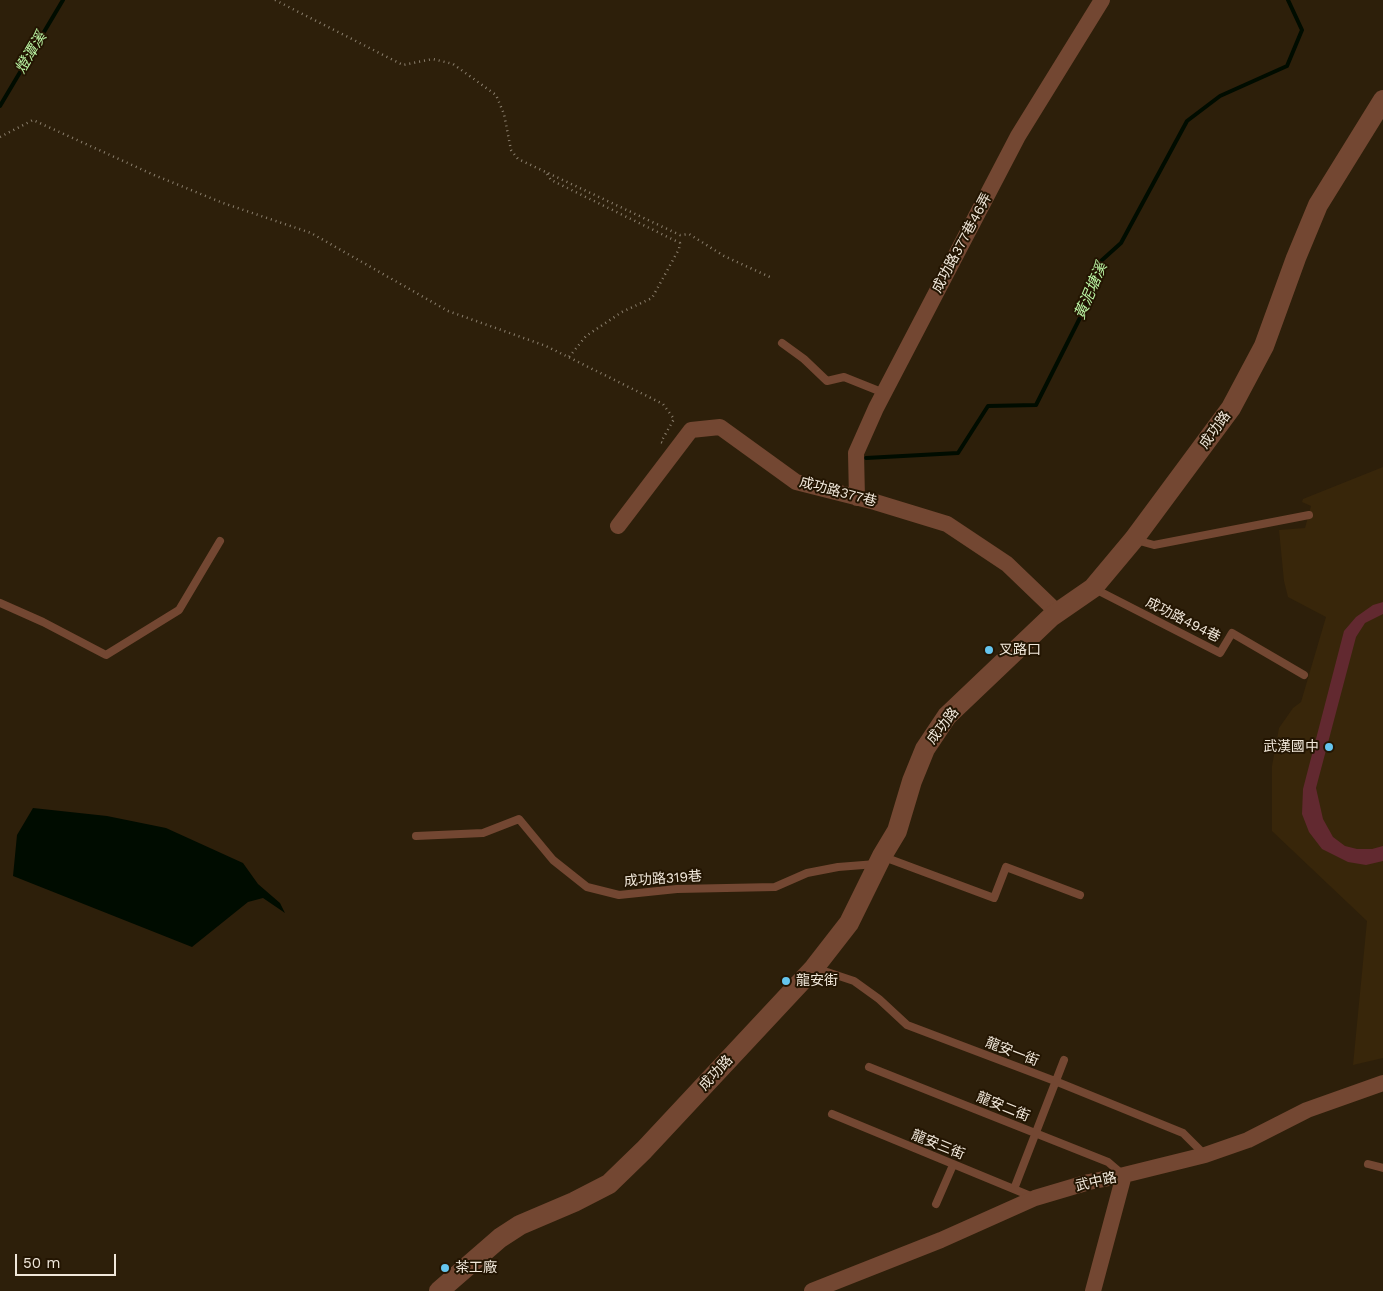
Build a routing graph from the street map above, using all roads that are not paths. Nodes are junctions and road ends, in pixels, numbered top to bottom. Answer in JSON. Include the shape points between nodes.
{"nodes":[{"id":1,"x":1102,"y":0,"type":"edge"},
{"id":2,"x":1382,"y":102,"type":"edge"},
{"id":3,"x":782,"y":343,"type":"dead end"},
{"id":4,"x":884,"y":393,"type":"junction"},
{"id":5,"x":857,"y":498,"type":"junction"},
{"id":6,"x":1309,"y":515,"type":"dead end"},
{"id":7,"x":618,"y":526,"type":"dead end"},
{"id":8,"x":1134,"y":539,"type":"junction"},
{"id":9,"x":220,"y":541,"type":"dead end"},
{"id":10,"x":1093,"y":588,"type":"junction"},
{"id":11,"x":0,"y":603,"type":"edge"},
{"id":12,"x":1058,"y":612,"type":"junction"},
{"id":13,"x":1304,"y":675,"type":"dead end"},
{"id":14,"x":416,"y":836,"type":"dead end"},
{"id":15,"x":881,"y":860,"type":"junction"},
{"id":16,"x":1080,"y":895,"type":"dead end"},
{"id":17,"x":814,"y":968,"type":"junction"},
{"id":18,"x":1064,"y":1060,"type":"dead end"},
{"id":19,"x":869,"y":1067,"type":"dead end"},
{"id":20,"x":1055,"y":1081,"type":"junction"},
{"id":21,"x":1383,"y":1083,"type":"edge"},
{"id":22,"x":832,"y":1114,"type":"dead end"},
{"id":23,"x":1036,"y":1133,"type":"junction"},
{"id":24,"x":1205,"y":1155,"type":"junction"},
{"id":25,"x":1368,"y":1164,"type":"dead end"},
{"id":26,"x":954,"y":1165,"type":"junction"},
{"id":27,"x":1383,"y":1168,"type":"edge"},
{"id":28,"x":1124,"y":1176,"type":"junction"},
{"id":29,"x":1014,"y":1189,"type":"junction"},
{"id":30,"x":1035,"y":1198,"type":"junction"},
{"id":31,"x":936,"y":1204,"type":"dead end"},
{"id":32,"x":439,"y":1291,"type":"edge"},
{"id":33,"x":812,"y":1291,"type":"edge"},
{"id":34,"x":1093,"y":1291,"type":"edge"}],
"edges":[{"from":1,"to":4,"type":"street","name":"成功路377巷46弄","via":[[1018,136]]},
{"from":2,"to":8,"type":"street","name":"成功路","via":[[1318,205],[1264,346],[1231,408]]},
{"from":3,"to":4,"type":"lane","via":[[827,381],[844,377]]},
{"from":4,"to":5,"type":"street","name":"成功路377巷46弄","via":[[856,453]]},
{"from":5,"to":7,"type":"street","name":"成功路377巷","via":[[796,482],[720,428],[691,430]]},
{"from":5,"to":12,"type":"street","name":"成功路377巷","via":[[947,524],[1007,564]]},
{"from":6,"to":8,"type":"lane","via":[[1154,545]]},
{"from":8,"to":10,"type":"street","name":"成功路"},
{"from":9,"to":11,"type":"lane","via":[[179,610],[106,655]]},
{"from":10,"to":12,"type":"street","name":"成功路"},
{"from":10,"to":13,"type":"lane","name":"成功路494巷","via":[[1220,653],[1232,633]]},
{"from":12,"to":15,"type":"street","name":"成功路","via":[[947,716],[925,749],[897,831]]},
{"from":14,"to":15,"type":"lane","name":"成功路319巷","via":[[483,833],[518,819],[553,860],[587,887],[620,895],[676,888],[775,887],[807,873]]},
{"from":15,"to":16,"type":"lane","via":[[994,898],[1006,867]]},
{"from":15,"to":17,"type":"street","name":"成功路","via":[[849,922]]},
{"from":17,"to":20,"type":"lane","name":"龍安一街","via":[[854,981],[880,999],[907,1025]]},
{"from":17,"to":32,"type":"street","name":"成功路","via":[[609,1184],[520,1225],[500,1238]]},
{"from":18,"to":20,"type":"lane"},
{"from":19,"to":23,"type":"lane","name":"龍安二街"},
{"from":20,"to":23,"type":"lane"},
{"from":20,"to":24,"type":"lane","name":"龍安一街","via":[[1183,1133]]},
{"from":21,"to":24,"type":"street","name":"武中路","via":[[1307,1110],[1248,1140]]},
{"from":22,"to":26,"type":"lane","name":"龍安三街"},
{"from":23,"to":28,"type":"lane","name":"龍安二街","via":[[1108,1162]]},
{"from":23,"to":29,"type":"lane"},
{"from":24,"to":28,"type":"street","name":"武中路"},
{"from":25,"to":27,"type":"lane"},
{"from":26,"to":29,"type":"lane","name":"龍安三街"},
{"from":26,"to":31,"type":"lane"},
{"from":28,"to":30,"type":"street","name":"武中路","via":[[1089,1182]]},
{"from":28,"to":34,"type":"street"},
{"from":29,"to":30,"type":"lane","name":"龍安三街"},
{"from":30,"to":33,"type":"street","name":"武中路","via":[[941,1240]]}]}
